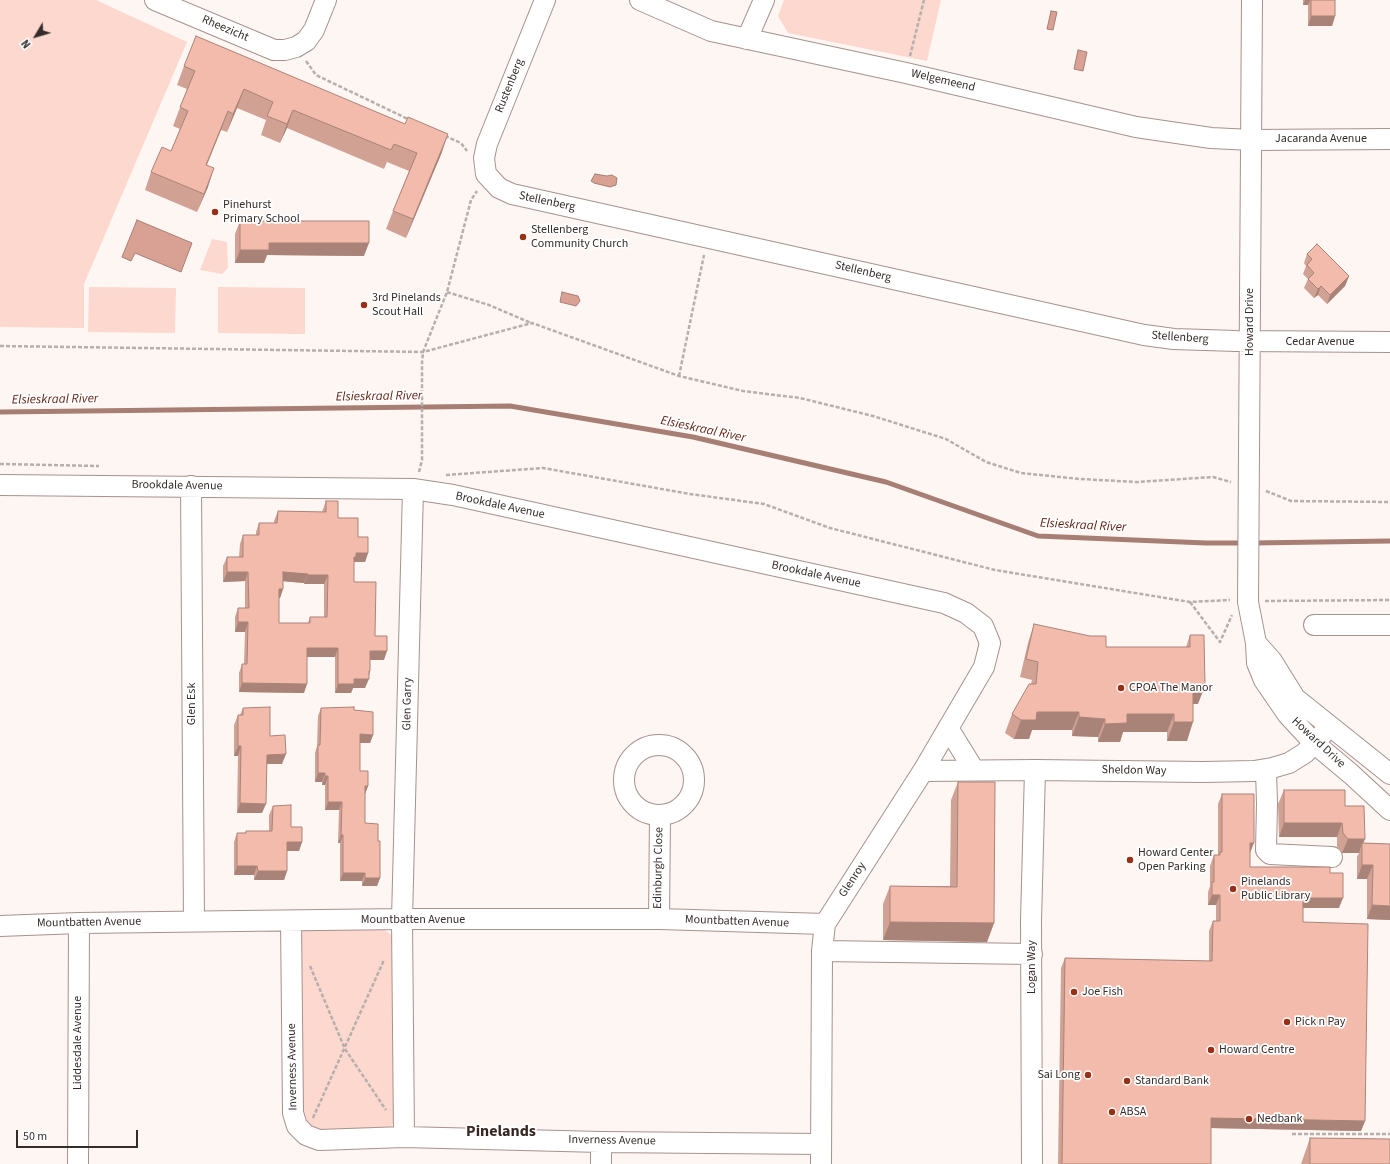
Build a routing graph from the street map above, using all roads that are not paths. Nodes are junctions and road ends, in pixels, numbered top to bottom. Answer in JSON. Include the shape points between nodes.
{"nodes":[{"id":1,"x":155,"y":0,"type":"edge"},
{"id":2,"x":326,"y":0,"type":"edge"},
{"id":3,"x":545,"y":0,"type":"edge"},
{"id":4,"x":640,"y":0,"type":"edge"},
{"id":5,"x":764,"y":0,"type":"edge"},
{"id":6,"x":1252,"y":0,"type":"edge"},
{"id":7,"x":747,"y":39,"type":"junction"},
{"id":8,"x":1390,"y":139,"type":"edge"},
{"id":9,"x":1252,"y":140,"type":"junction"},
{"id":10,"x":486,"y":174,"type":"joint"},
{"id":11,"x":1249,"y":342,"type":"junction"},
{"id":12,"x":1390,"y":342,"type":"edge"},
{"id":13,"x":415,"y":483,"type":"junction"},
{"id":14,"x":0,"y":485,"type":"edge"},
{"id":15,"x":191,"y":486,"type":"junction"},
{"id":16,"x":1314,"y":625,"type":"dead end"},
{"id":17,"x":983,"y":626,"type":"joint"},
{"id":18,"x":1390,"y":626,"type":"edge"},
{"id":19,"x":1256,"y":643,"type":"junction"},
{"id":20,"x":1329,"y":727,"type":"junction"},
{"id":21,"x":948,"y":728,"type":"junction"},
{"id":22,"x":1314,"y":743,"type":"junction"},
{"id":23,"x":1266,"y":769,"type":"junction"},
{"id":24,"x":974,"y":770,"type":"junction"},
{"id":25,"x":1036,"y":770,"type":"junction"},
{"id":26,"x":924,"y":771,"type":"junction"},
{"id":27,"x":1390,"y":774,"type":"edge"},
{"id":28,"x":1390,"y":810,"type":"edge"},
{"id":29,"x":660,"y":816,"type":"dead end"},
{"id":30,"x":1332,"y":857,"type":"dead end"},
{"id":31,"x":402,"y":919,"type":"junction"},
{"id":32,"x":659,"y":919,"type":"junction"},
{"id":33,"x":291,"y":921,"type":"junction"},
{"id":34,"x":194,"y":922,"type":"junction"},
{"id":35,"x":79,"y":923,"type":"junction"},
{"id":36,"x":825,"y":924,"type":"junction"},
{"id":37,"x":0,"y":926,"type":"edge"},
{"id":38,"x":822,"y":951,"type":"junction"},
{"id":39,"x":1032,"y":954,"type":"junction"},
{"id":40,"x":404,"y":1137,"type":"junction"},
{"id":41,"x":601,"y":1142,"type":"junction"},
{"id":42,"x":821,"y":1144,"type":"junction"},
{"id":43,"x":78,"y":1164,"type":"edge"},
{"id":44,"x":601,"y":1164,"type":"edge"},
{"id":45,"x":821,"y":1164,"type":"edge"},
{"id":46,"x":1032,"y":1164,"type":"edge"}],
"edges":[{"from":1,"to":2,"type":"street","name":"Rheezicht","via":[[274,50],[296,47],[306,41],[314,30]]},
{"from":3,"to":10,"type":"street","name":"Rustenberg","via":[[487,144],[484,158]]},
{"from":4,"to":7,"type":"street","name":"Welgemeend","via":[[711,31]]},
{"from":5,"to":7,"type":"street"},
{"from":6,"to":9,"type":"street","name":"Howard Drive"},
{"from":7,"to":9,"type":"street","name":"Welgemeend","via":[[906,72],[1136,127],[1211,138]]},
{"from":8,"to":9,"type":"street","name":"Jacaranda Avenue"},
{"from":9,"to":11,"type":"street","name":"Howard Drive"},
{"from":10,"to":11,"type":"street","name":"Stellenberg","via":[[499,188],[512,194],[1144,335],[1174,340]]},
{"from":11,"to":12,"type":"street","name":"Cedar Avenue"},
{"from":11,"to":19,"type":"street","name":"Howard Drive","via":[[1248,602]]},
{"from":13,"to":15,"type":"street","name":"Brookdale Avenue"},
{"from":13,"to":17,"type":"street","name":"Brookdale Avenue","via":[[453,495],[944,603],[966,613]]},
{"from":13,"to":31,"type":"street","name":"Glen Garry"},
{"from":14,"to":15,"type":"street","name":"Brookdale Avenue"},
{"from":15,"to":34,"type":"street","name":"Glen Esk"},
{"from":16,"to":18,"type":"street"},
{"from":17,"to":21,"type":"street","name":"Glenroy","via":[[990,643],[984,667]]},
{"from":19,"to":20,"type":"street","name":"Howard Drive","via":[[1272,661],[1295,698]]},
{"from":19,"to":22,"type":"street","name":"Howard Drive","via":[[1258,663],[1264,680],[1288,715]]},
{"from":20,"to":22,"type":"street","name":"Sheldon Way"},
{"from":20,"to":27,"type":"street","name":"Howard Drive"},
{"from":21,"to":24,"type":"street"},
{"from":21,"to":26,"type":"street","name":"Glenroy"},
{"from":22,"to":23,"type":"street","name":"Sheldon Way","via":[[1305,753],[1289,763]]},
{"from":22,"to":28,"type":"street","name":"Howard Drive"},
{"from":23,"to":25,"type":"street","name":"Sheldon Way","via":[[1220,772]]},
{"from":23,"to":30,"type":"street","via":[[1266,850],[1270,854]]},
{"from":24,"to":25,"type":"street","name":"Sheldon Way"},
{"from":24,"to":26,"type":"street","name":"Sheldon Way"},
{"from":25,"to":39,"type":"street","name":"Logan Way"},
{"from":26,"to":36,"type":"street","name":"Glenroy"},
{"from":29,"to":32,"type":"street","name":"Edinburgh Close"},
{"from":31,"to":32,"type":"street","name":"Mountbatten Avenue"},
{"from":31,"to":33,"type":"street","name":"Mountbatten Avenue"},
{"from":31,"to":40,"type":"street"},
{"from":32,"to":36,"type":"street","name":"Mountbatten Avenue"},
{"from":33,"to":34,"type":"street","name":"Mountbatten Avenue"},
{"from":33,"to":40,"type":"street","name":"Inverness Avenue","via":[[293,1113],[297,1126],[306,1135],[319,1140]]},
{"from":34,"to":35,"type":"street","name":"Mountbatten Avenue"},
{"from":35,"to":37,"type":"street","name":"Mountbatten Avenue"},
{"from":35,"to":43,"type":"street","name":"Liddesdale Avenue"},
{"from":36,"to":38,"type":"street","name":"Glenroy"},
{"from":38,"to":39,"type":"street"},
{"from":38,"to":42,"type":"street","name":"Glenroy"},
{"from":39,"to":46,"type":"street","name":"Logan Way"},
{"from":40,"to":41,"type":"street","name":"Inverness Avenue"},
{"from":41,"to":42,"type":"street","name":"Inverness Avenue"},
{"from":41,"to":44,"type":"street"},
{"from":42,"to":45,"type":"street","name":"Glenroy"}]}
